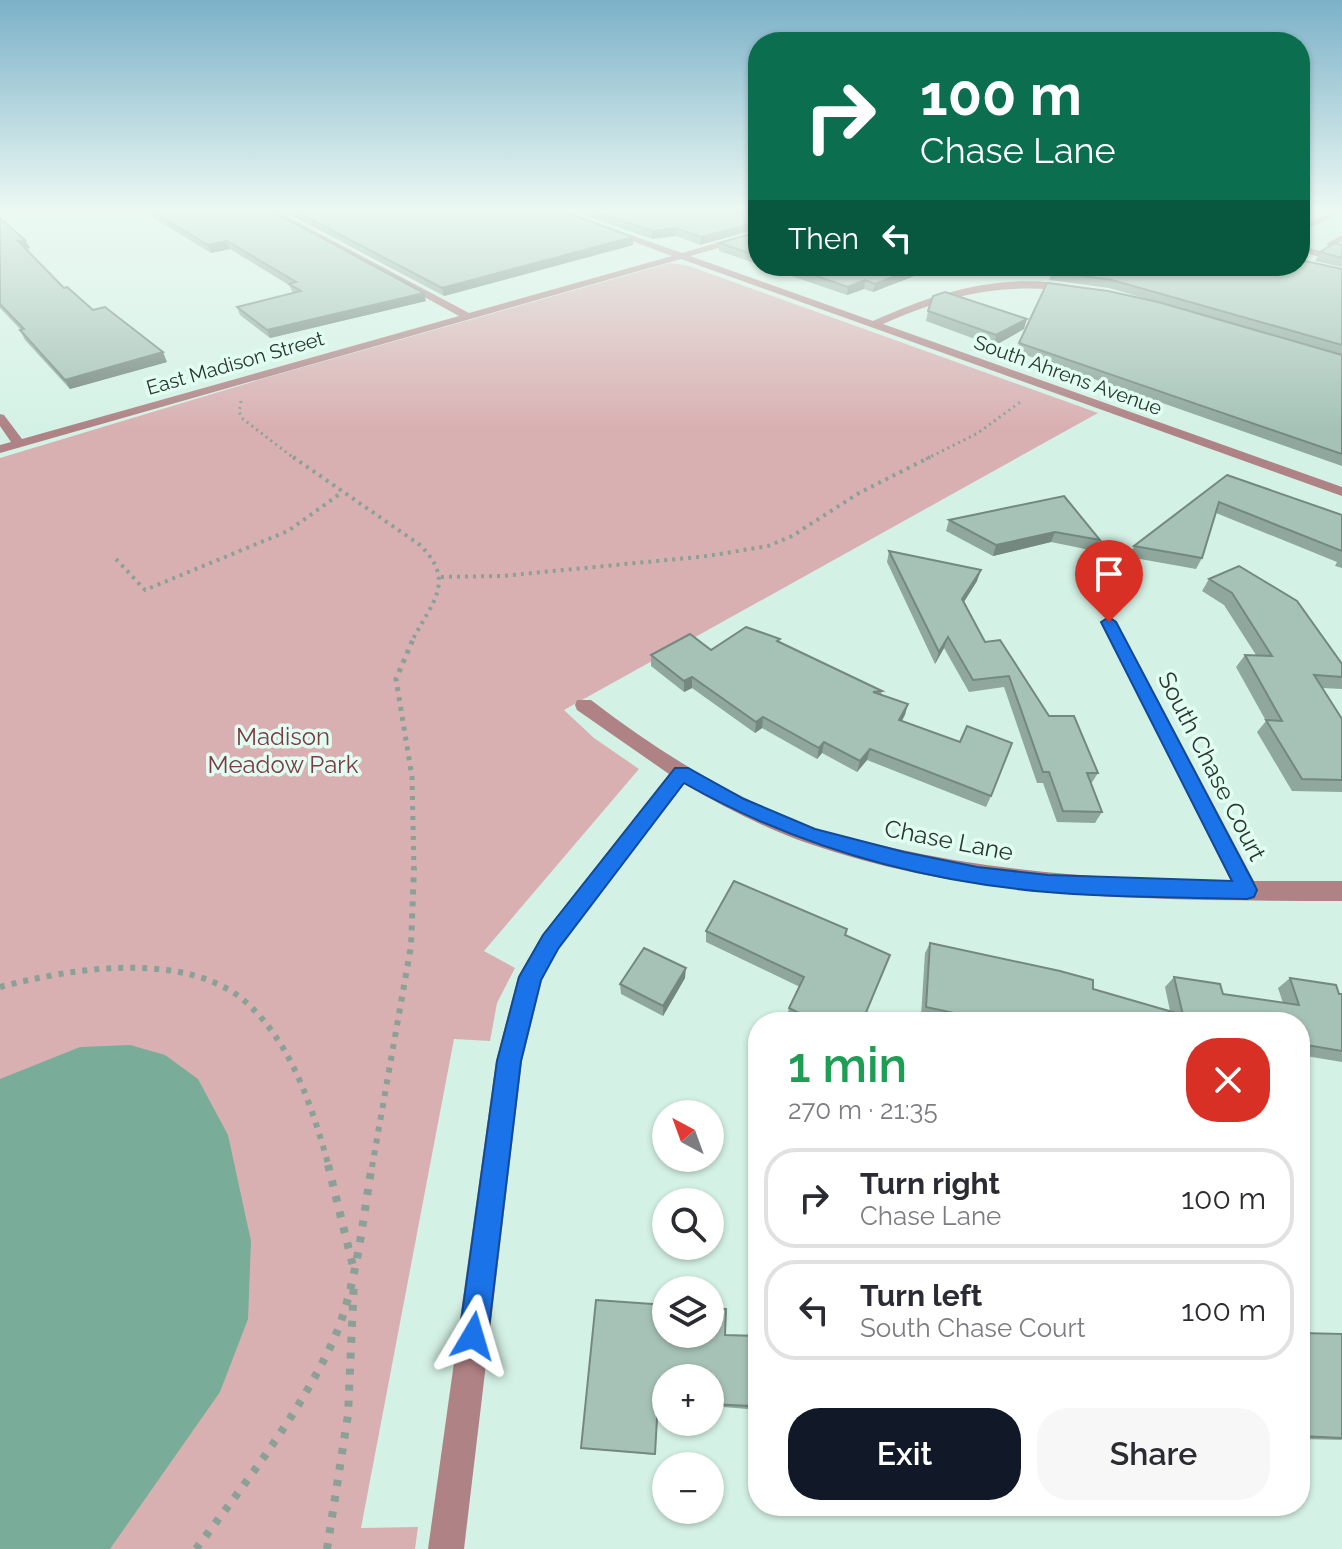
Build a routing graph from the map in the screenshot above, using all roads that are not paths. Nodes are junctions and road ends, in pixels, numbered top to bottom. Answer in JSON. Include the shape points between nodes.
{"nodes":[{"id":1,"x":407,"y":283,"type":"edge"},
{"id":2,"x":580,"y":283,"type":"edge"},
{"id":3,"x":756,"y":283,"type":"edge"},
{"id":4,"x":1001,"y":283,"type":"edge"},
{"id":5,"x":1007,"y":283,"type":"edge"},
{"id":6,"x":1077,"y":289,"type":"edge"},
{"id":7,"x":466,"y":315,"type":"junction"},
{"id":8,"x":873,"y":325,"type":"junction"},
{"id":9,"x":0,"y":418,"type":"edge"},
{"id":10,"x":19,"y":443,"type":"junction"},
{"id":11,"x":0,"y":449,"type":"edge"},
{"id":12,"x":1342,"y":492,"type":"edge"},
{"id":13,"x":1109,"y":622,"type":"dead end"},
{"id":14,"x":584,"y":705,"type":"dead end"},
{"id":15,"x":681,"y":773,"type":"junction"},
{"id":16,"x":1247,"y":890,"type":"junction"},
{"id":17,"x":1342,"y":891,"type":"edge"},
{"id":18,"x":446,"y":1549,"type":"edge"}],
"edges":[{"from":1,"to":7,"type":"street"},
{"from":2,"to":7,"type":"street","name":"East Madison Street"},
{"from":3,"to":8,"type":"street","name":"South Ahrens Avenue"},
{"from":4,"to":8,"type":"street","via":[[947,293]]},
{"from":5,"to":6,"type":"street"},
{"from":7,"to":10,"type":"street","name":"East Madison Street"},
{"from":8,"to":12,"type":"street","name":"South Ahrens Avenue"},
{"from":9,"to":10,"type":"street"},
{"from":10,"to":11,"type":"street","name":"East Madison Street"},
{"from":13,"to":16,"type":"street","name":"South Chase Court"},
{"from":14,"to":15,"type":"street","name":"Chase Lane"},
{"from":15,"to":16,"type":"street","name":"Chase Lane","via":[[811,836],[904,861],[1048,884]]},
{"from":15,"to":18,"type":"street","via":[[550,942],[522,1002],[509,1061]]},
{"from":16,"to":17,"type":"street","name":"Chase Lane"}]}
